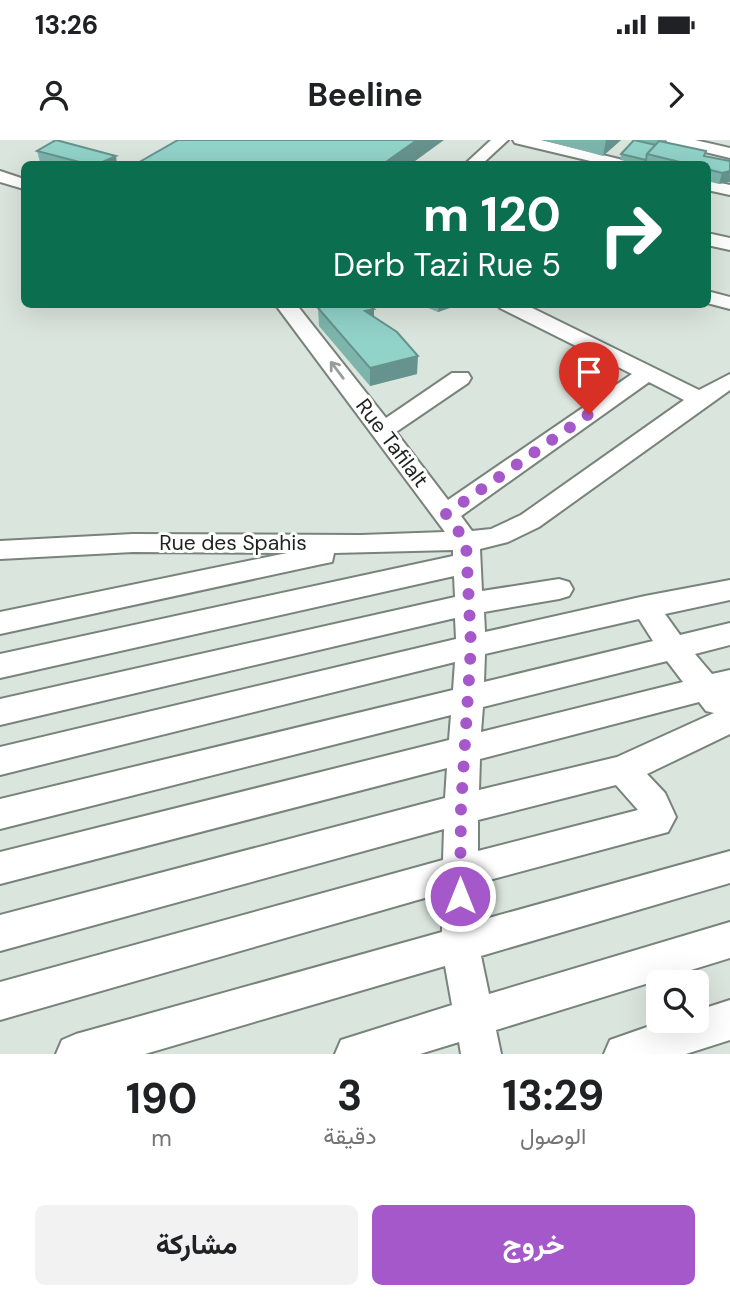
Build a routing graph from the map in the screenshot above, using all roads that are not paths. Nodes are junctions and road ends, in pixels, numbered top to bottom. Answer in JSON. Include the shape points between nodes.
{"nodes":[{"id":1,"x":500,"y":140,"type":"edge"},
{"id":2,"x":521,"y":140,"type":"edge"},
{"id":3,"x":674,"y":140,"type":"edge"},
{"id":4,"x":628,"y":147,"type":"edge"},
{"id":5,"x":730,"y":153,"type":"edge"},
{"id":6,"x":476,"y":161,"type":"edge"},
{"id":7,"x":609,"y":161,"type":"edge"},
{"id":8,"x":618,"y":161,"type":"edge"},
{"id":9,"x":0,"y":176,"type":"edge"},
{"id":10,"x":21,"y":183,"type":"edge"},
{"id":11,"x":711,"y":186,"type":"edge"},
{"id":12,"x":730,"y":190,"type":"edge"},
{"id":13,"x":711,"y":240,"type":"edge"},
{"id":14,"x":730,"y":244,"type":"edge"},
{"id":15,"x":711,"y":298,"type":"edge"},
{"id":16,"x":730,"y":303,"type":"edge"},
{"id":17,"x":515,"y":308,"type":"edge"},
{"id":18,"x":297,"y":309,"type":"edge"},
{"id":19,"x":648,"y":373,"type":"junction"},
{"id":20,"x":460,"y":377,"type":"dead end"},
{"id":21,"x":730,"y":381,"type":"edge"},
{"id":22,"x":700,"y":399,"type":"junction"},
{"id":23,"x":382,"y":431,"type":"junction"},
{"id":24,"x":446,"y":514,"type":"junction"},
{"id":25,"x":361,"y":544,"type":"junction"},
{"id":26,"x":0,"y":550,"type":"edge"},
{"id":27,"x":467,"y":553,"type":"junction"},
{"id":28,"x":559,"y":589,"type":"dead end"},
{"id":29,"x":730,"y":590,"type":"edge"},
{"id":30,"x":469,"y":604,"type":"junction"},
{"id":31,"x":645,"y":606,"type":"junction"},
{"id":32,"x":0,"y":623,"type":"edge"},
{"id":33,"x":730,"y":635,"type":"edge"},
{"id":34,"x":471,"y":646,"type":"junction"},
{"id":35,"x":674,"y":649,"type":"junction"},
{"id":36,"x":0,"y":666,"type":"edge"},
{"id":37,"x":718,"y":685,"type":"edge"},
{"id":38,"x":467,"y":698,"type":"junction"},
{"id":39,"x":0,"y":712,"type":"edge"},
{"id":40,"x":730,"y":718,"type":"edge"},
{"id":41,"x":464,"y":749,"type":"junction"},
{"id":42,"x":0,"y":761,"type":"edge"},
{"id":43,"x":622,"y":770,"type":"junction"},
{"id":44,"x":461,"y":808,"type":"junction"},
{"id":45,"x":0,"y":814,"type":"edge"},
{"id":46,"x":730,"y":867,"type":"edge"},
{"id":47,"x":0,"y":868,"type":"edge"},
{"id":48,"x":459,"y":872,"type":"junction"},
{"id":49,"x":0,"y":933,"type":"edge"},
{"id":50,"x":730,"y":940,"type":"edge"},
{"id":51,"x":460,"y":945,"type":"junction"},
{"id":52,"x":0,"y":1002,"type":"edge"},
{"id":53,"x":730,"y":1020,"type":"edge"},
{"id":54,"x":477,"y":1036,"type":"edge"},
{"id":55,"x":76,"y":1054,"type":"edge"},
{"id":56,"x":355,"y":1054,"type":"edge"},
{"id":57,"x":624,"y":1054,"type":"edge"}],
"edges":[{"from":1,"to":6,"type":"street"},
{"from":2,"to":7,"type":"street"},
{"from":3,"to":5,"type":"street"},
{"from":4,"to":8,"type":"street"},
{"from":9,"to":10,"type":"street"},
{"from":11,"to":12,"type":"street"},
{"from":13,"to":14,"type":"street"},
{"from":15,"to":16,"type":"street"},
{"from":17,"to":19,"type":"street"},
{"from":23,"to":18,"type":"street","name":"Rue Tafilalt","one_way":true},
{"from":19,"to":22,"type":"street"},
{"from":19,"to":24,"type":"street"},
{"from":20,"to":23,"type":"street"},
{"from":21,"to":22,"type":"street"},
{"from":22,"to":27,"type":"street","via":[[530,522]]},
{"from":23,"to":24,"type":"street","name":"Rue Tafilalt"},
{"from":24,"to":27,"type":"street","name":"Rue Tafilalt"},
{"from":25,"to":26,"type":"street","name":"Rue des Spahis","via":[[133,543]]},
{"from":25,"to":27,"type":"street","name":"Rue des Spahis"},
{"from":25,"to":32,"type":"street"},
{"from":27,"to":30,"type":"street"},
{"from":27,"to":36,"type":"street"},
{"from":28,"to":30,"type":"street"},
{"from":29,"to":31,"type":"street"},
{"from":30,"to":34,"type":"street"},
{"from":30,"to":39,"type":"street"},
{"from":31,"to":34,"type":"street"},
{"from":31,"to":35,"type":"street"},
{"from":33,"to":35,"type":"street"},
{"from":34,"to":38,"type":"street"},
{"from":34,"to":42,"type":"street"},
{"from":35,"to":37,"type":"street"},
{"from":35,"to":38,"type":"street"},
{"from":37,"to":40,"type":"street"},
{"from":37,"to":41,"type":"street"},
{"from":38,"to":41,"type":"street"},
{"from":38,"to":45,"type":"street"},
{"from":40,"to":43,"type":"street"},
{"from":41,"to":44,"type":"street"},
{"from":41,"to":47,"type":"street"},
{"from":43,"to":44,"type":"street"},
{"from":43,"to":48,"type":"street","via":[[653,803],[659,817],[656,821]]},
{"from":44,"to":48,"type":"street"},
{"from":44,"to":49,"type":"street"},
{"from":46,"to":51,"type":"street"},
{"from":48,"to":51,"type":"street"},
{"from":48,"to":52,"type":"street"},
{"from":50,"to":54,"type":"street"},
{"from":51,"to":54,"type":"street"},
{"from":51,"to":55,"type":"street"},
{"from":53,"to":57,"type":"street"},
{"from":54,"to":56,"type":"street"}]}
